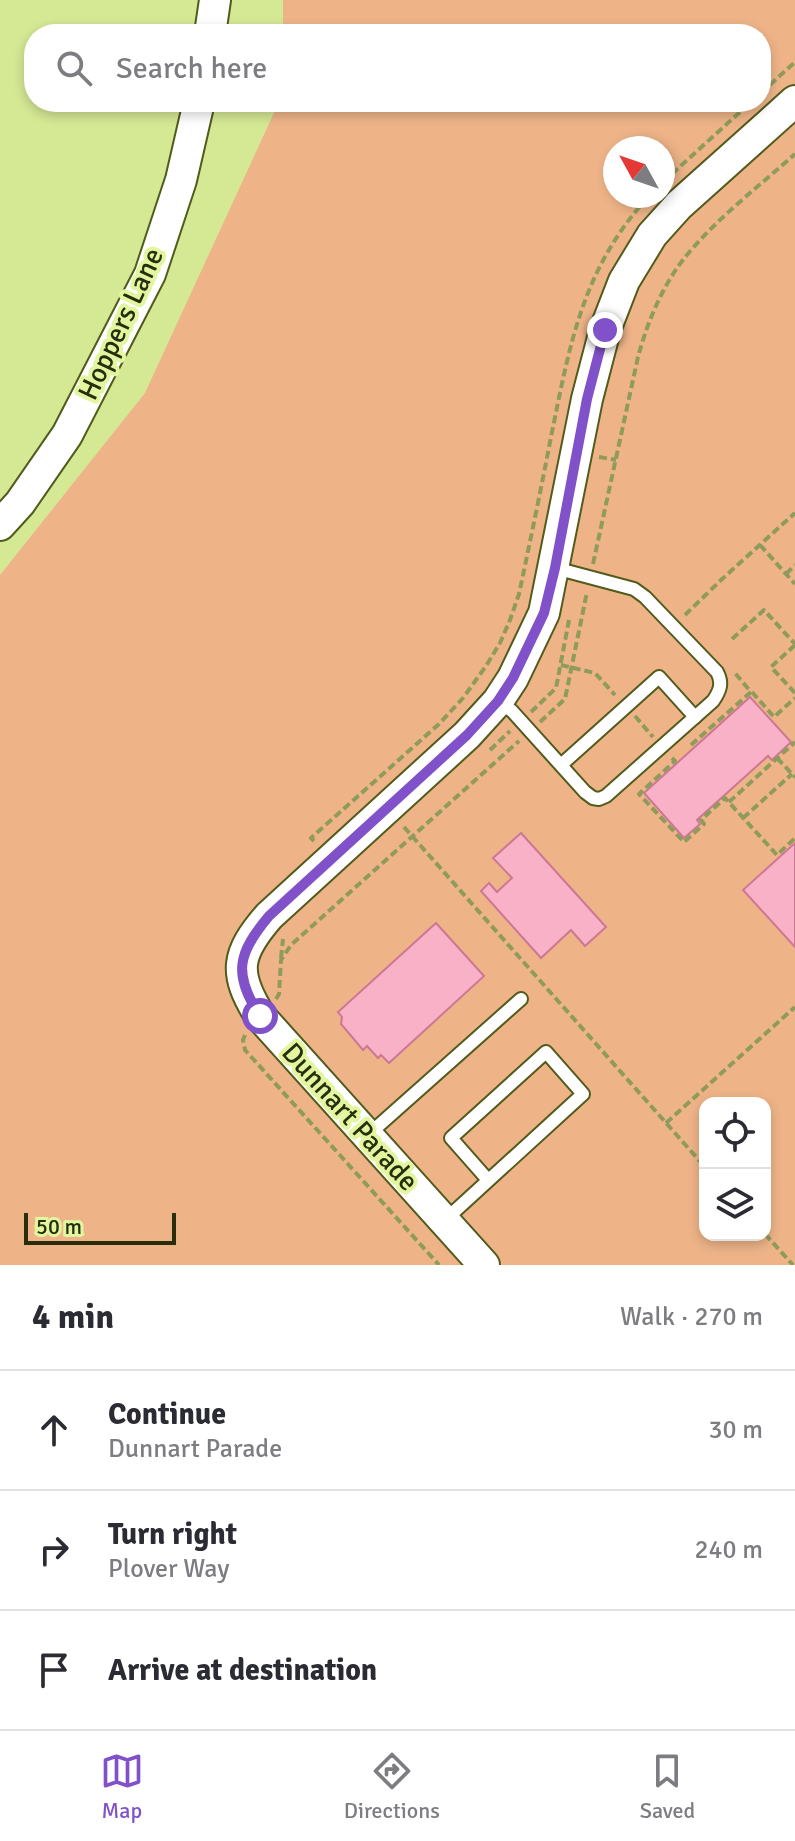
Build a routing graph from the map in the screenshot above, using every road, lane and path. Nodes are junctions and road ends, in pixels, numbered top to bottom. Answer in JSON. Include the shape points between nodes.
{"nodes":[{"id":1,"x":215,"y":0,"type":"edge"},
{"id":2,"x":211,"y":24,"type":"edge"},
{"id":3,"x":795,"y":62,"type":"edge"},
{"id":4,"x":771,"y":84,"type":"edge"},
{"id":5,"x":795,"y":101,"type":"edge"},
{"id":6,"x":197,"y":112,"type":"edge"},
{"id":7,"x":740,"y":112,"type":"edge"},
{"id":8,"x":675,"y":171,"type":"edge"},
{"id":9,"x":640,"y":208,"type":"edge"},
{"id":10,"x":795,"y":513,"type":"edge"},
{"id":11,"x":0,"y":525,"type":"edge"},
{"id":12,"x":760,"y":545,"type":"junction"},
{"id":13,"x":795,"y":565,"type":"edge"},
{"id":14,"x":555,"y":568,"type":"junction"},
{"id":15,"x":786,"y":574,"type":"junction"},
{"id":16,"x":795,"y":584,"type":"edge"},
{"id":17,"x":570,"y":620,"type":"dead end"},
{"id":18,"x":681,"y":620,"type":"dead end"},
{"id":19,"x":732,"y":639,"type":"dead end"},
{"id":20,"x":795,"y":644,"type":"edge"},
{"id":21,"x":561,"y":665,"type":"junction"},
{"id":22,"x":595,"y":673,"type":"dead end"},
{"id":23,"x":751,"y":692,"type":"dead end"},
{"id":24,"x":795,"y":696,"type":"edge"},
{"id":25,"x":498,"y":701,"type":"junction"},
{"id":26,"x":695,"y":717,"type":"junction"},
{"id":27,"x":522,"y":721,"type":"junction"},
{"id":28,"x":795,"y":742,"type":"edge"},
{"id":29,"x":777,"y":758,"type":"junction"},
{"id":30,"x":675,"y":761,"type":"dead end"},
{"id":31,"x":561,"y":765,"type":"junction"},
{"id":32,"x":794,"y":776,"type":"edge"},
{"id":33,"x":729,"y":802,"type":"junction"},
{"id":34,"x":386,"y":808,"type":"junction"},
{"id":35,"x":743,"y":818,"type":"junction"},
{"id":36,"x":311,"y":838,"type":"dead end"},
{"id":37,"x":795,"y":838,"type":"edge"},
{"id":38,"x":521,"y":999,"type":"dead end"},
{"id":39,"x":795,"y":1007,"type":"edge"},
{"id":40,"x":666,"y":1123,"type":"junction"},
{"id":41,"x":368,"y":1135,"type":"junction"},
{"id":42,"x":699,"y":1160,"type":"edge"},
{"id":43,"x":488,"y":1180,"type":"junction"},
{"id":44,"x":444,"y":1221,"type":"junction"},
{"id":45,"x":771,"y":1241,"type":"edge"},
{"id":46,"x":484,"y":1265,"type":"edge"},
{"id":47,"x":793,"y":1265,"type":"edge"}],
"edges":[{"from":1,"to":2,"type":"street"},
{"from":3,"to":4,"type":"path"},
{"from":5,"to":14,"type":"street","name":"Dunnart Parade","via":[[679,205],[652,235],[624,281],[587,399]]},
{"from":6,"to":11,"type":"street","name":"Hoppers Lane","via":[[150,274],[67,435]]},
{"from":7,"to":8,"type":"path"},
{"from":9,"to":36,"type":"path","via":[[601,262],[576,324],[519,594],[500,643],[439,724]]},
{"from":10,"to":12,"type":"path"},
{"from":12,"to":15,"type":"path"},
{"from":12,"to":18,"type":"path"},
{"from":13,"to":15,"type":"path"},
{"from":14,"to":25,"type":"street","name":"Dunnart Parade","via":[[544,613]]},
{"from":14,"to":26,"type":"lane","via":[[634,589],[717,672],[720,691]]},
{"from":15,"to":16,"type":"path"},
{"from":17,"to":21,"type":"path"},
{"from":19,"to":20,"type":"path","via":[[764,610]]},
{"from":20,"to":24,"type":"path","via":[[771,667]]},
{"from":21,"to":22,"type":"path"},
{"from":21,"to":27,"type":"path","via":[[556,688]]},
{"from":23,"to":24,"type":"path","via":[[774,717]]},
{"from":25,"to":27,"type":"lane"},
{"from":25,"to":34,"type":"street","name":"Dunnart Parade"},
{"from":26,"to":31,"type":"lane","via":[[599,799],[585,792]]},
{"from":26,"to":31,"type":"lane","via":[[659,677]]},
{"from":27,"to":31,"type":"lane"},
{"from":28,"to":29,"type":"path"},
{"from":29,"to":32,"type":"path"},
{"from":29,"to":33,"type":"path"},
{"from":30,"to":33,"type":"path","via":[[639,794],[684,842],[725,798]]},
{"from":32,"to":35,"type":"path"},
{"from":33,"to":35,"type":"path"},
{"from":34,"to":40,"type":"path"},
{"from":34,"to":41,"type":"street","name":"Dunnart Parade","via":[[269,916],[255,932],[241,966],[249,999],[260,1016]]},
{"from":35,"to":37,"type":"path","via":[[777,855]]},
{"from":38,"to":41,"type":"lane"},
{"from":39,"to":40,"type":"path"},
{"from":40,"to":42,"type":"path"},
{"from":41,"to":44,"type":"street","name":"Dunnart Parade"},
{"from":43,"to":43,"type":"lane","via":[[583,1094],[546,1052],[451,1138]]},
{"from":43,"to":44,"type":"lane"},
{"from":44,"to":46,"type":"street","name":"Dunnart Parade"},
{"from":45,"to":47,"type":"path"}]}
